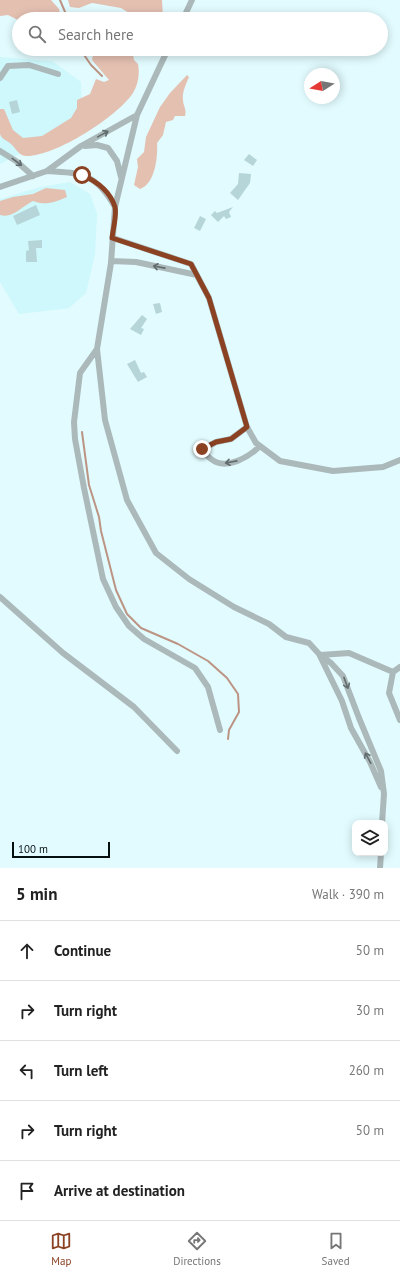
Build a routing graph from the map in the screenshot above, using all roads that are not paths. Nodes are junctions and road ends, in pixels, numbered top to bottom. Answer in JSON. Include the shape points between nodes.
{"nodes":[{"id":1,"x":192,"y":0,"type":"edge"},
{"id":2,"x":186,"y":12,"type":"edge"},
{"id":3,"x":165,"y":56,"type":"edge"},
{"id":4,"x":58,"y":74,"type":"dead end"},
{"id":5,"x":0,"y":78,"type":"edge"},
{"id":6,"x":137,"y":115,"type":"junction"},
{"id":7,"x":81,"y":146,"type":"junction"},
{"id":8,"x":0,"y":151,"type":"edge"},
{"id":9,"x":47,"y":171,"type":"junction"},
{"id":10,"x":33,"y":176,"type":"junction"},
{"id":11,"x":122,"y":178,"type":"junction"},
{"id":12,"x":0,"y":187,"type":"edge"},
{"id":13,"x":115,"y":207,"type":"junction"},
{"id":14,"x":112,"y":238,"type":"junction"},
{"id":15,"x":112,"y":261,"type":"junction"},
{"id":16,"x":197,"y":275,"type":"junction"},
{"id":17,"x":97,"y":349,"type":"junction"},
{"id":18,"x":247,"y":427,"type":"junction"},
{"id":19,"x":260,"y":446,"type":"junction"},
{"id":20,"x":400,"y":460,"type":"edge"},
{"id":21,"x":0,"y":597,"type":"edge"},
{"id":22,"x":320,"y":655,"type":"junction"},
{"id":23,"x":400,"y":667,"type":"edge"},
{"id":24,"x":393,"y":672,"type":"junction"},
{"id":25,"x":400,"y":720,"type":"edge"},
{"id":26,"x":220,"y":730,"type":"dead end"},
{"id":27,"x":177,"y":751,"type":"dead end"},
{"id":28,"x":384,"y":794,"type":"junction"},
{"id":29,"x":382,"y":820,"type":"edge"},
{"id":30,"x":381,"y":856,"type":"edge"},
{"id":31,"x":380,"y":868,"type":"edge"}],
"edges":[{"from":1,"to":2,"type":"street"},
{"from":3,"to":6,"type":"street"},
{"from":4,"to":5,"type":"street","via":[[29,65],[8,66]]},
{"from":7,"to":6,"type":"street","one_way":true},
{"from":6,"to":11,"type":"street"},
{"from":7,"to":9,"type":"street"},
{"from":7,"to":11,"type":"street","via":[[97,145],[108,148],[118,161]]},
{"from":8,"to":10,"type":"street","one_way":true},
{"from":9,"to":10,"type":"street"},
{"from":9,"to":13,"type":"street","via":[[70,172],[95,181],[104,189]]},
{"from":10,"to":12,"type":"street"},
{"from":11,"to":13,"type":"street"},
{"from":13,"to":14,"type":"street"},
{"from":14,"to":15,"type":"street"},
{"from":14,"to":16,"type":"street","via":[[191,264]]},
{"from":16,"to":15,"type":"street","one_way":true,"via":[[136,262]]},
{"from":15,"to":17,"type":"street"},
{"from":16,"to":18,"type":"street","via":[[209,298]]},
{"from":17,"to":22,"type":"street","via":[[105,420],[127,500],[156,553],[189,579],[234,607],[269,624],[286,637],[309,643]]},
{"from":17,"to":26,"type":"street","via":[[80,373],[74,422],[84,488],[103,579],[129,626],[144,639],[195,668],[208,687]]},
{"from":18,"to":19,"type":"street"},
{"from":19,"to":18,"type":"street","one_way":true,"via":[[251,455],[224,464],[212,460],[202,449],[216,442],[231,439]]},
{"from":19,"to":20,"type":"street","via":[[280,461],[333,471],[383,467]]},
{"from":21,"to":27,"type":"street","via":[[63,653],[134,707]]},
{"from":22,"to":24,"type":"street","via":[[349,653]]},
{"from":28,"to":22,"type":"street","one_way":true,"via":[[351,728],[342,701]]},
{"from":22,"to":28,"type":"street","one_way":true,"via":[[343,676],[381,771]]},
{"from":23,"to":24,"type":"street"},
{"from":24,"to":25,"type":"street","via":[[389,693]]},
{"from":28,"to":29,"type":"street"},
{"from":30,"to":31,"type":"street"}]}
